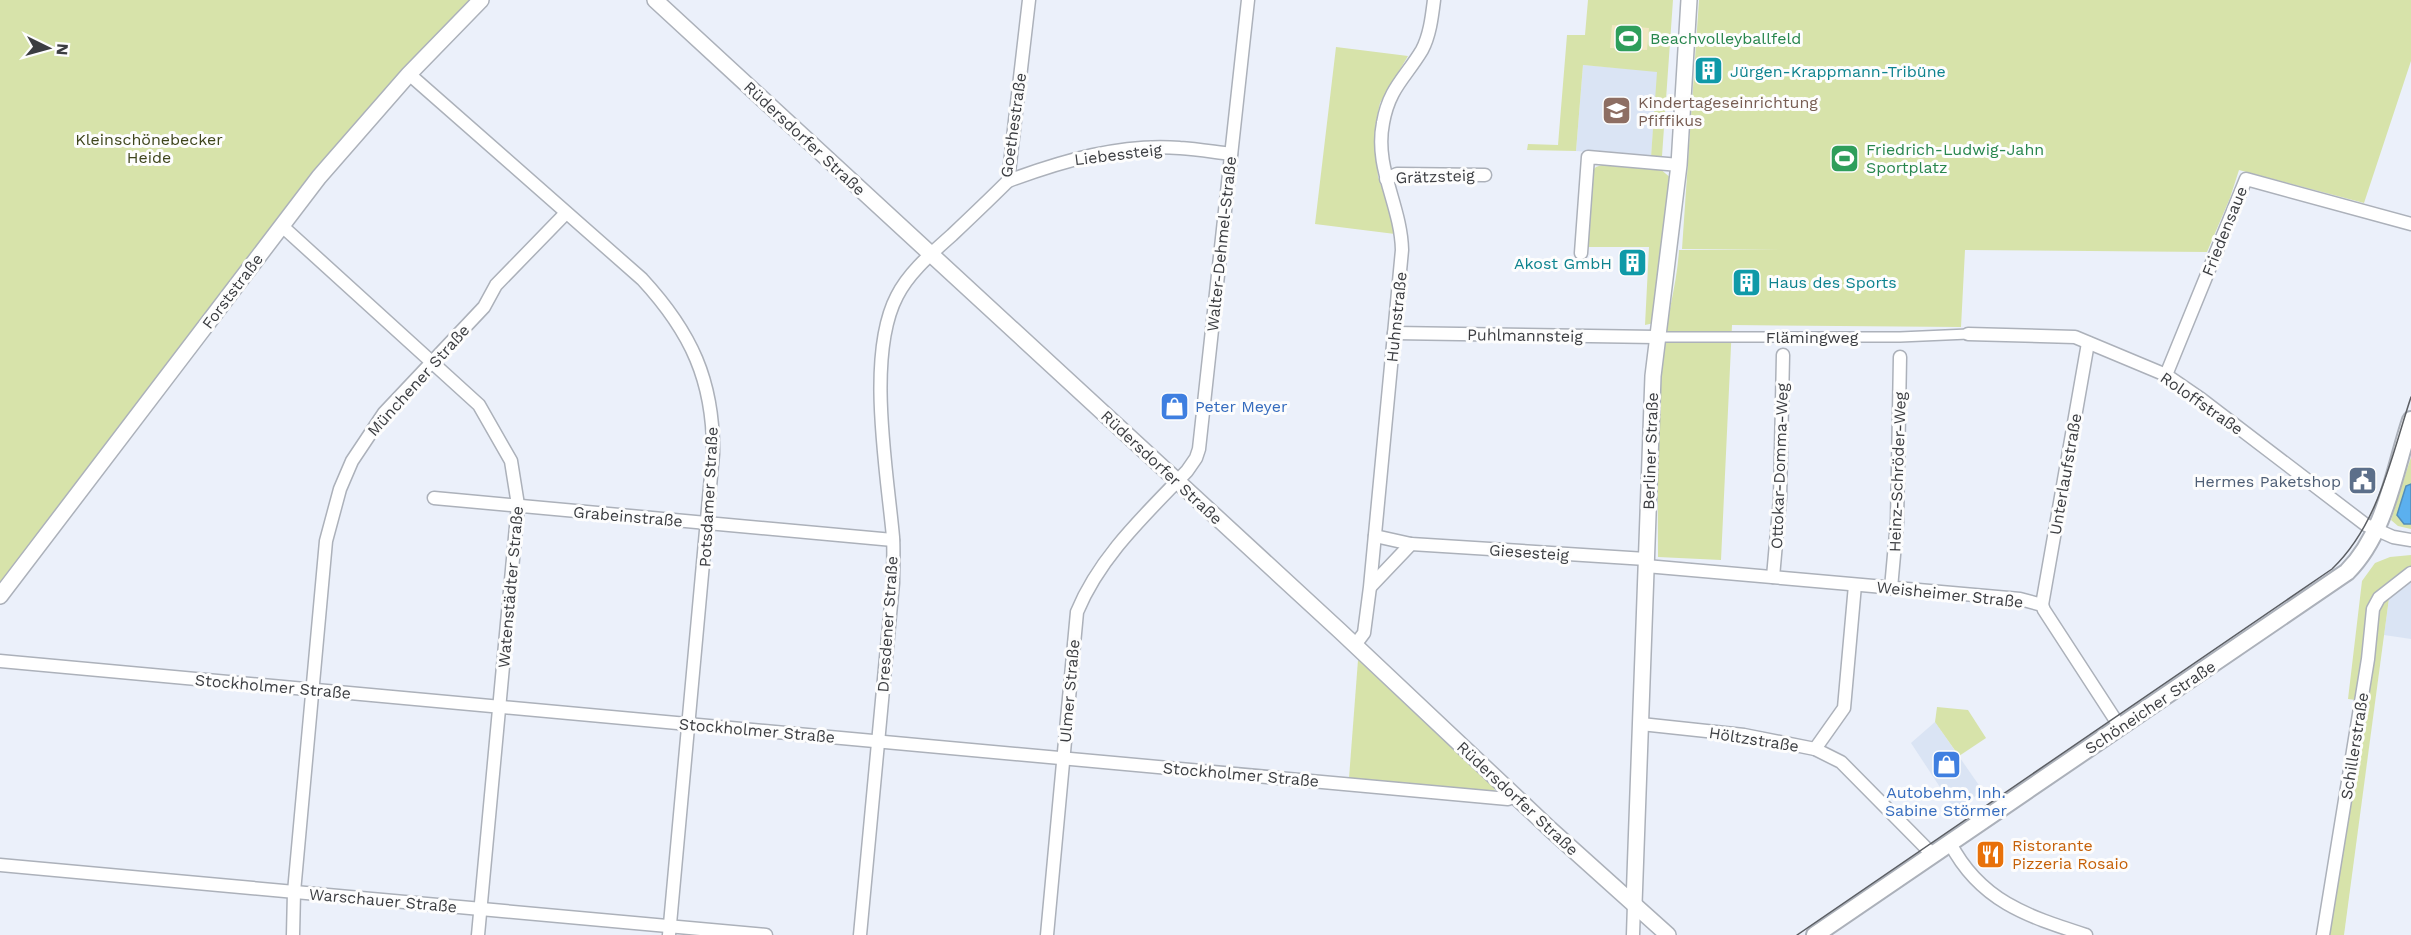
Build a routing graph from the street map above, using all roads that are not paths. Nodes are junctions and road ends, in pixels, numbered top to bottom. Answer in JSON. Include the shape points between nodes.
{"nodes":[{"id":1,"x":481,"y":0,"type":"edge"},
{"id":2,"x":655,"y":0,"type":"edge"},
{"id":3,"x":1029,"y":0,"type":"edge"},
{"id":4,"x":1248,"y":0,"type":"edge"},
{"id":5,"x":1434,"y":0,"type":"edge"},
{"id":6,"x":1689,"y":0,"type":"edge"},
{"id":7,"x":409,"y":74,"type":"junction"},
{"id":8,"x":1231,"y":154,"type":"junction"},
{"id":9,"x":1679,"y":165,"type":"junction"},
{"id":10,"x":1485,"y":175,"type":"dead end"},
{"id":11,"x":1386,"y":178,"type":"junction"},
{"id":12,"x":1008,"y":181,"type":"junction"},
{"id":13,"x":566,"y":213,"type":"junction"},
{"id":14,"x":2411,"y":224,"type":"edge"},
{"id":15,"x":282,"y":226,"type":"junction"},
{"id":16,"x":1581,"y":253,"type":"dead end"},
{"id":17,"x":931,"y":254,"type":"junction"},
{"id":18,"x":1394,"y":333,"type":"junction"},
{"id":19,"x":1968,"y":334,"type":"joint"},
{"id":20,"x":1656,"y":337,"type":"junction"},
{"id":21,"x":2088,"y":343,"type":"junction"},
{"id":22,"x":1783,"y":356,"type":"dead end"},
{"id":23,"x":1900,"y":357,"type":"dead end"},
{"id":24,"x":431,"y":362,"type":"junction"},
{"id":25,"x":2166,"y":375,"type":"junction"},
{"id":26,"x":2411,"y":420,"type":"edge"},
{"id":27,"x":1177,"y":482,"type":"junction"},
{"id":28,"x":434,"y":498,"type":"dead end"},
{"id":29,"x":518,"y":505,"type":"junction"},
{"id":30,"x":708,"y":523,"type":"junction"},
{"id":31,"x":2376,"y":530,"type":"junction"},
{"id":32,"x":1375,"y":536,"type":"junction"},
{"id":33,"x":893,"y":540,"type":"junction"},
{"id":34,"x":2411,"y":540,"type":"edge"},
{"id":35,"x":1411,"y":544,"type":"junction"},
{"id":36,"x":1646,"y":563,"type":"junction"},
{"id":37,"x":2411,"y":573,"type":"edge"},
{"id":38,"x":1773,"y":577,"type":"junction"},
{"id":39,"x":1855,"y":585,"type":"junction"},
{"id":40,"x":1370,"y":586,"type":"junction"},
{"id":41,"x":1891,"y":588,"type":"junction"},
{"id":42,"x":0,"y":596,"type":"edge"},
{"id":43,"x":2042,"y":605,"type":"junction"},
{"id":44,"x":1355,"y":645,"type":"junction"},
{"id":45,"x":0,"y":661,"type":"edge"},
{"id":46,"x":312,"y":689,"type":"junction"},
{"id":47,"x":500,"y":707,"type":"junction"},
{"id":48,"x":688,"y":723,"type":"junction"},
{"id":49,"x":1641,"y":724,"type":"junction"},
{"id":50,"x":2120,"y":727,"type":"junction"},
{"id":51,"x":877,"y":741,"type":"junction"},
{"id":52,"x":1815,"y":749,"type":"junction"},
{"id":53,"x":1063,"y":759,"type":"junction"},
{"id":54,"x":1512,"y":794,"type":"junction"},
{"id":55,"x":1950,"y":843,"type":"junction"},
{"id":56,"x":1932,"y":854,"type":"junction"},
{"id":57,"x":0,"y":865,"type":"edge"},
{"id":58,"x":294,"y":892,"type":"junction"},
{"id":59,"x":1634,"y":904,"type":"junction"},
{"id":60,"x":481,"y":908,"type":"junction"},
{"id":61,"x":670,"y":931,"type":"edge"},
{"id":62,"x":293,"y":935,"type":"edge"},
{"id":63,"x":478,"y":935,"type":"edge"},
{"id":64,"x":766,"y":935,"type":"edge"},
{"id":65,"x":860,"y":935,"type":"edge"},
{"id":66,"x":1047,"y":935,"type":"edge"},
{"id":67,"x":1633,"y":935,"type":"edge"},
{"id":68,"x":1668,"y":935,"type":"edge"},
{"id":69,"x":1815,"y":935,"type":"edge"},
{"id":70,"x":2086,"y":935,"type":"edge"},
{"id":71,"x":2323,"y":935,"type":"edge"}],
"edges":[{"from":1,"to":7,"type":"street","name":"Forststraße"},
{"from":2,"to":17,"type":"street","name":"Rüdersdorfer Straße"},
{"from":3,"to":12,"type":"street","name":"Goethestraße"},
{"from":4,"to":8,"type":"street","name":"Walter-Dehmel-Straße"},
{"from":5,"to":11,"type":"street","name":"Huhnstraße","via":[[1422,50],[1388,101],[1381,139]]},
{"from":6,"to":9,"type":"street","name":"Berliner Straße"},
{"from":7,"to":13,"type":"street","name":"Potsdamer Straße"},
{"from":7,"to":15,"type":"street","name":"Forststraße","via":[[319,177]]},
{"from":8,"to":12,"type":"street","name":"Liebessteig","via":[[1178,147],[1122,151],[1068,160]]},
{"from":8,"to":27,"type":"street","name":"Walter-Dehmel-Straße","via":[[1199,449]]},
{"from":9,"to":16,"type":"street","via":[[1588,157]]},
{"from":9,"to":20,"type":"street","name":"Berliner Straße"},
{"from":10,"to":11,"type":"street","name":"Grätzsteig","via":[[1397,174]]},
{"from":11,"to":18,"type":"street","name":"Huhnstraße","via":[[1398,210],[1402,237]]},
{"from":12,"to":17,"type":"street","name":"Goethestraße"},
{"from":13,"to":24,"type":"street","name":"Münchener Straße","via":[[496,285],[484,307]]},
{"from":13,"to":30,"type":"street","name":"Potsdamer Straße","via":[[655,293],[683,330],[702,368],[714,428]]},
{"from":14,"to":25,"type":"street","name":"Friedensaue","via":[[2246,179]]},
{"from":15,"to":24,"type":"street","name":"Watenstädter Straße"},
{"from":15,"to":42,"type":"street","name":"Forststraße"},
{"from":17,"to":27,"type":"street","name":"Rüdersdorfer Straße"},
{"from":17,"to":33,"type":"street","name":"Dresdener Straße","via":[[896,297],[884,347],[881,401]]},
{"from":18,"to":20,"type":"street","name":"Puhlmannsteig"},
{"from":18,"to":32,"type":"street","name":"Huhnstraße"},
{"from":19,"to":20,"type":"street","name":"Flämingweg"},
{"from":19,"to":21,"type":"street","name":"Roloffstraße","via":[[2060,335]]},
{"from":20,"to":36,"type":"street","name":"Berliner Straße"},
{"from":21,"to":25,"type":"street","name":"Roloffstraße"},
{"from":21,"to":43,"type":"street","name":"Unterlaufstraße"},
{"from":22,"to":38,"type":"street","name":"Ottokar-Domma-Weg","via":[[1780,498]]},
{"from":23,"to":41,"type":"street","name":"Heinz-Schröder-Weg","via":[[1897,522]]},
{"from":24,"to":29,"type":"street","name":"Watenstädter Straße","via":[[479,405],[490,421],[511,461]]},
{"from":24,"to":46,"type":"street","name":"Münchener Straße","via":[[384,413],[363,443],[340,489],[326,541]]},
{"from":25,"to":31,"type":"street","name":"Roloffstraße"},
{"from":26,"to":31,"type":"main road","name":"Schöneicher Straße"},
{"from":27,"to":44,"type":"street","name":"Rüdersdorfer Straße"},
{"from":27,"to":53,"type":"street","name":"Ulmer Straße","via":[[1112,552],[1077,612]]},
{"from":28,"to":29,"type":"street","name":"Grabeinstraße"},
{"from":29,"to":30,"type":"street","name":"Grabeinstraße"},
{"from":29,"to":47,"type":"street","name":"Watenstädter Straße"},
{"from":30,"to":33,"type":"street","name":"Grabeinstraße"},
{"from":30,"to":48,"type":"street","name":"Potsdamer Straße"},
{"from":31,"to":34,"type":"street","name":"Roloffstraße"},
{"from":31,"to":50,"type":"main road","name":"Schöneicher Straße","via":[[2355,564],[2339,578]]},
{"from":32,"to":35,"type":"street","name":"Giesesteig"},
{"from":32,"to":40,"type":"street","name":"Huhnstraße"},
{"from":33,"to":51,"type":"street","name":"Dresdener Straße","via":[[893,583]]},
{"from":35,"to":36,"type":"street","name":"Giesesteig"},
{"from":35,"to":40,"type":"street"},
{"from":36,"to":38,"type":"street","name":"Weisheimer Straße"},
{"from":36,"to":49,"type":"street","name":"Berliner Straße"},
{"from":37,"to":71,"type":"street","name":"Schillerstraße","via":[[2379,598],[2372,614]]},
{"from":38,"to":39,"type":"street","name":"Weisheimer Straße"},
{"from":39,"to":41,"type":"street","name":"Weisheimer Straße"},
{"from":39,"to":52,"type":"street","name":"Weisheimer Straße","via":[[1844,708]]},
{"from":40,"to":44,"type":"street","name":"Huhnstraße","via":[[1364,633]]},
{"from":41,"to":43,"type":"street","name":"Weisheimer Straße","via":[[2020,599]]},
{"from":43,"to":50,"type":"street","name":"Weisheimer Straße"},
{"from":44,"to":54,"type":"street","name":"Rüdersdorfer Straße"},
{"from":45,"to":46,"type":"street","name":"Stockholmer Straße"},
{"from":46,"to":47,"type":"street","name":"Stockholmer Straße"},
{"from":46,"to":58,"type":"street","name":"Münchener Straße"},
{"from":47,"to":48,"type":"street","name":"Stockholmer Straße"},
{"from":47,"to":60,"type":"street","name":"Watenstädter Straße"},
{"from":48,"to":51,"type":"street","name":"Stockholmer Straße"},
{"from":48,"to":61,"type":"street","name":"Potsdamer Straße"},
{"from":49,"to":52,"type":"street","name":"Höltzstraße","via":[[1744,735]]},
{"from":49,"to":59,"type":"street","name":"Berliner Straße"},
{"from":50,"to":55,"type":"main road","name":"Schöneicher Straße"},
{"from":51,"to":53,"type":"street","name":"Stockholmer Straße"},
{"from":51,"to":65,"type":"street","name":"Dresdener Straße"},
{"from":52,"to":56,"type":"street","name":"Höltzstraße","via":[[1841,762]]},
{"from":53,"to":54,"type":"street","name":"Stockholmer Straße","via":[[1508,799]]},
{"from":53,"to":66,"type":"street","name":"Ulmer Straße"},
{"from":54,"to":59,"type":"street","name":"Rüdersdorfer Straße"},
{"from":55,"to":56,"type":"main road","name":"Schöneicher Straße"},
{"from":55,"to":70,"type":"street","via":[[1973,878],[1991,895],[2042,921]]},
{"from":56,"to":69,"type":"main road","name":"Schöneicher Straße"},
{"from":57,"to":58,"type":"street","name":"Warschauer Straße"},
{"from":58,"to":60,"type":"street","name":"Warschauer Straße"},
{"from":58,"to":62,"type":"street","name":"Münchener Straße"},
{"from":59,"to":67,"type":"street"},
{"from":59,"to":68,"type":"street","name":"Rüdersdorfer Straße"},
{"from":60,"to":61,"type":"street","name":"Warschauer Straße"},
{"from":60,"to":63,"type":"street","name":"Watenstädter Straße"},
{"from":61,"to":64,"type":"street","name":"Warschauer Straße"}]}
